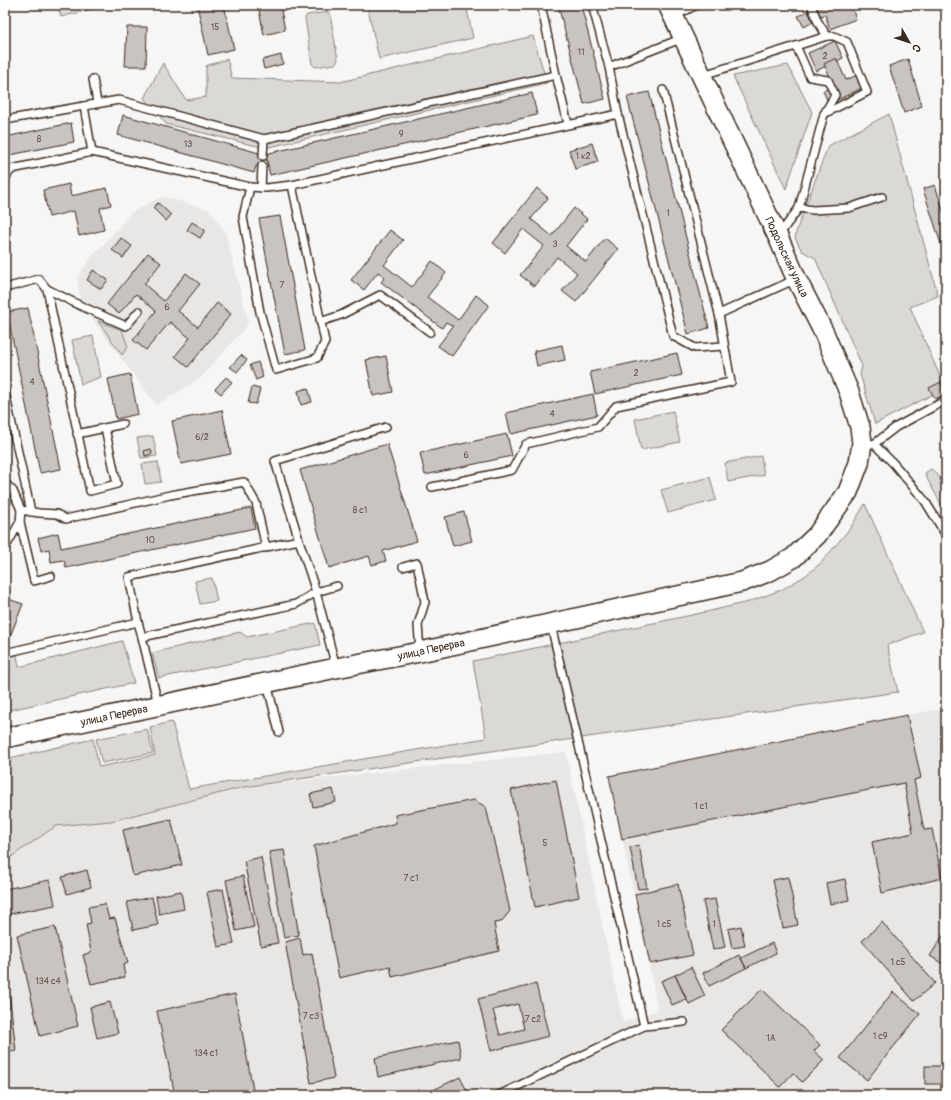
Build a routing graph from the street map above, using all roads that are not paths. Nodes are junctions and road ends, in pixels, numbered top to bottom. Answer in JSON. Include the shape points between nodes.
{"nodes":[{"id":1,"x":541,"y":5,"type":"edge"},
{"id":2,"x":592,"y":5,"type":"edge"},
{"id":3,"x":697,"y":5,"type":"edge"},
{"id":4,"x":811,"y":5,"type":"edge"},
{"id":5,"x":670,"y":11,"type":"edge"},
{"id":6,"x":827,"y":36,"type":"junction"},
{"id":7,"x":683,"y":38,"type":"junction"},
{"id":8,"x":796,"y":46,"type":"junction"},
{"id":9,"x":609,"y":67,"type":"junction"},
{"id":10,"x":556,"y":75,"type":"junction"},
{"id":11,"x":701,"y":75,"type":"junction"},
{"id":12,"x":93,"y":79,"type":"dead end"},
{"id":13,"x":663,"y":90,"type":"dead end"},
{"id":14,"x":97,"y":103,"type":"junction"},
{"id":15,"x":84,"y":106,"type":"junction"},
{"id":16,"x":618,"y":114,"type":"junction"},
{"id":17,"x":824,"y":114,"type":"junction"},
{"id":18,"x":5,"y":120,"type":"edge"},
{"id":19,"x":568,"y":124,"type":"junction"},
{"id":20,"x":264,"y":139,"type":"junction"},
{"id":21,"x":92,"y":152,"type":"junction"},
{"id":22,"x":263,"y":156,"type":"dead end"},
{"id":23,"x":262,"y":166,"type":"dead end"},
{"id":24,"x":5,"y":178,"type":"edge"},
{"id":25,"x":292,"y":185,"type":"junction"},
{"id":26,"x":250,"y":187,"type":"junction"},
{"id":27,"x":261,"y":188,"type":"junction"},
{"id":28,"x":882,"y":197,"type":"dead end"},
{"id":29,"x":799,"y":208,"type":"junction"},
{"id":30,"x":778,"y":237,"type":"junction"},
{"id":31,"x":796,"y":278,"type":"junction"},
{"id":32,"x":5,"y":288,"type":"edge"},
{"id":33,"x":47,"y":289,"type":"junction"},
{"id":34,"x":139,"y":311,"type":"dead end"},
{"id":35,"x":719,"y":314,"type":"junction"},
{"id":36,"x":320,"y":322,"type":"junction"},
{"id":37,"x":430,"y":332,"type":"dead end"},
{"id":38,"x":724,"y":346,"type":"junction"},
{"id":39,"x":5,"y":392,"type":"edge"},
{"id":40,"x":946,"y":400,"type":"edge"},
{"id":41,"x":123,"y":424,"type":"dead end"},
{"id":42,"x":386,"y":427,"type":"dead end"},
{"id":43,"x":106,"y":428,"type":"junction"},
{"id":44,"x":78,"y":434,"type":"junction"},
{"id":45,"x":868,"y":444,"type":"junction"},
{"id":46,"x":5,"y":483,"type":"edge"},
{"id":47,"x":432,"y":487,"type":"dead end"},
{"id":48,"x":21,"y":510,"type":"junction"},
{"id":49,"x":31,"y":512,"type":"junction"},
{"id":50,"x":834,"y":513,"type":"joint"},
{"id":51,"x":20,"y":522,"type":"junction"},
{"id":52,"x":946,"y":535,"type":"edge"},
{"id":53,"x":299,"y":540,"type":"junction"},
{"id":54,"x":5,"y":548,"type":"edge"},
{"id":55,"x":266,"y":548,"type":"junction"},
{"id":56,"x":403,"y":567,"type":"dead end"},
{"id":57,"x":51,"y":576,"type":"dead end"},
{"id":58,"x":337,"y":586,"type":"dead end"},
{"id":59,"x":316,"y":592,"type":"junction"},
{"id":60,"x":138,"y":622,"type":"junction"},
{"id":61,"x":551,"y":623,"type":"junction"},
{"id":62,"x":142,"y":637,"type":"junction"},
{"id":63,"x":420,"y":652,"type":"junction"},
{"id":64,"x":5,"y":653,"type":"edge"},
{"id":65,"x":336,"y":668,"type":"junction"},
{"id":66,"x":266,"y":683,"type":"junction"},
{"id":67,"x":158,"y":705,"type":"junction"},
{"id":68,"x":279,"y":732,"type":"dead end"},
{"id":69,"x":5,"y":738,"type":"edge"},
{"id":70,"x":684,"y":1022,"type":"dead end"},
{"id":71,"x":644,"y":1026,"type":"junction"},
{"id":72,"x":499,"y":1095,"type":"edge"}],
"edges":[{"from":1,"to":10,"type":"lane"},
{"from":2,"to":9,"type":"lane"},
{"from":3,"to":5,"type":"lane"},
{"from":4,"to":6,"type":"lane"},
{"from":5,"to":7,"type":"street","name":"Подольская улица"},
{"from":6,"to":8,"type":"lane"},
{"from":6,"to":17,"type":"lane","via":[[834,36],[847,42],[867,92]]},
{"from":7,"to":9,"type":"lane"},
{"from":7,"to":11,"type":"street","name":"Подольская улица"},
{"from":8,"to":11,"type":"lane"},
{"from":8,"to":17,"type":"lane","via":[[810,77],[828,80],[835,96]]},
{"from":9,"to":16,"type":"lane"},
{"from":10,"to":19,"type":"lane"},
{"from":10,"to":20,"type":"lane"},
{"from":11,"to":30,"type":"street","name":"Подольская улица"},
{"from":12,"to":14,"type":"lane"},
{"from":13,"to":35,"type":"lane"},
{"from":14,"to":15,"type":"lane"},
{"from":14,"to":20,"type":"lane","via":[[119,100]]},
{"from":15,"to":18,"type":"lane"},
{"from":15,"to":21,"type":"lane"},
{"from":16,"to":19,"type":"lane"},
{"from":16,"to":38,"type":"lane","via":[[673,336],[694,348]]},
{"from":17,"to":29,"type":"lane"},
{"from":19,"to":25,"type":"lane"},
{"from":20,"to":22,"type":"lane"},
{"from":21,"to":24,"type":"lane","via":[[12,169]]},
{"from":21,"to":26,"type":"lane"},
{"from":23,"to":27,"type":"lane"},
{"from":25,"to":27,"type":"lane"},
{"from":25,"to":36,"type":"lane"},
{"from":26,"to":27,"type":"lane"},
{"from":26,"to":36,"type":"lane","via":[[243,217],[260,312],[276,370],[317,358],[325,342]]},
{"from":28,"to":29,"type":"lane","via":[[849,208]]},
{"from":29,"to":30,"type":"lane"},
{"from":30,"to":31,"type":"street","name":"Подольская улица"},
{"from":31,"to":35,"type":"lane"},
{"from":31,"to":45,"type":"street","name":"Подольская улица","via":[[824,334]]},
{"from":32,"to":33,"type":"lane","via":[[39,279]]},
{"from":33,"to":34,"type":"lane","via":[[126,326]]},
{"from":33,"to":44,"type":"lane"},
{"from":35,"to":38,"type":"lane"},
{"from":36,"to":37,"type":"lane","via":[[341,315],[380,295]]},
{"from":38,"to":47,"type":"lane","via":[[731,382],[616,406],[598,427],[526,444],[512,470]]},
{"from":39,"to":49,"type":"lane"},
{"from":40,"to":45,"type":"lane"},
{"from":41,"to":43,"type":"lane"},
{"from":42,"to":53,"type":"lane","via":[[275,461]]},
{"from":43,"to":44,"type":"lane"},
{"from":43,"to":44,"type":"lane","via":[[117,484],[90,491]]},
{"from":45,"to":50,"type":"street","name":"Подольская улица","via":[[848,492]]},
{"from":45,"to":52,"type":"lane","via":[[894,464],[925,501]]},
{"from":46,"to":48,"type":"lane","via":[[13,491]]},
{"from":48,"to":49,"type":"lane"},
{"from":48,"to":51,"type":"lane"},
{"from":49,"to":55,"type":"lane","via":[[57,514],[66,518],[170,494],[244,482],[256,503]]},
{"from":50,"to":61,"type":"street","name":"улица Перерва","via":[[817,535],[793,558],[763,574],[735,583]]},
{"from":51,"to":54,"type":"lane"},
{"from":51,"to":57,"type":"lane","via":[[34,580]]},
{"from":53,"to":55,"type":"lane"},
{"from":53,"to":59,"type":"lane"},
{"from":55,"to":60,"type":"lane","via":[[129,577]]},
{"from":56,"to":63,"type":"lane","via":[[416,563],[425,602],[418,625]]},
{"from":58,"to":59,"type":"lane"},
{"from":59,"to":62,"type":"lane","via":[[296,604]]},
{"from":59,"to":65,"type":"lane"},
{"from":60,"to":62,"type":"lane"},
{"from":60,"to":64,"type":"lane"},
{"from":61,"to":63,"type":"street","name":"улица Перерва"},
{"from":61,"to":71,"type":"lane"},
{"from":62,"to":67,"type":"lane"},
{"from":63,"to":65,"type":"street","name":"улица Перерва"},
{"from":65,"to":66,"type":"street","name":"улица Перерва"},
{"from":66,"to":67,"type":"street","name":"улица Перерва"},
{"from":66,"to":68,"type":"lane"},
{"from":67,"to":69,"type":"street","name":"улица Перерва"},
{"from":70,"to":71,"type":"lane"},
{"from":71,"to":72,"type":"lane"}]}
